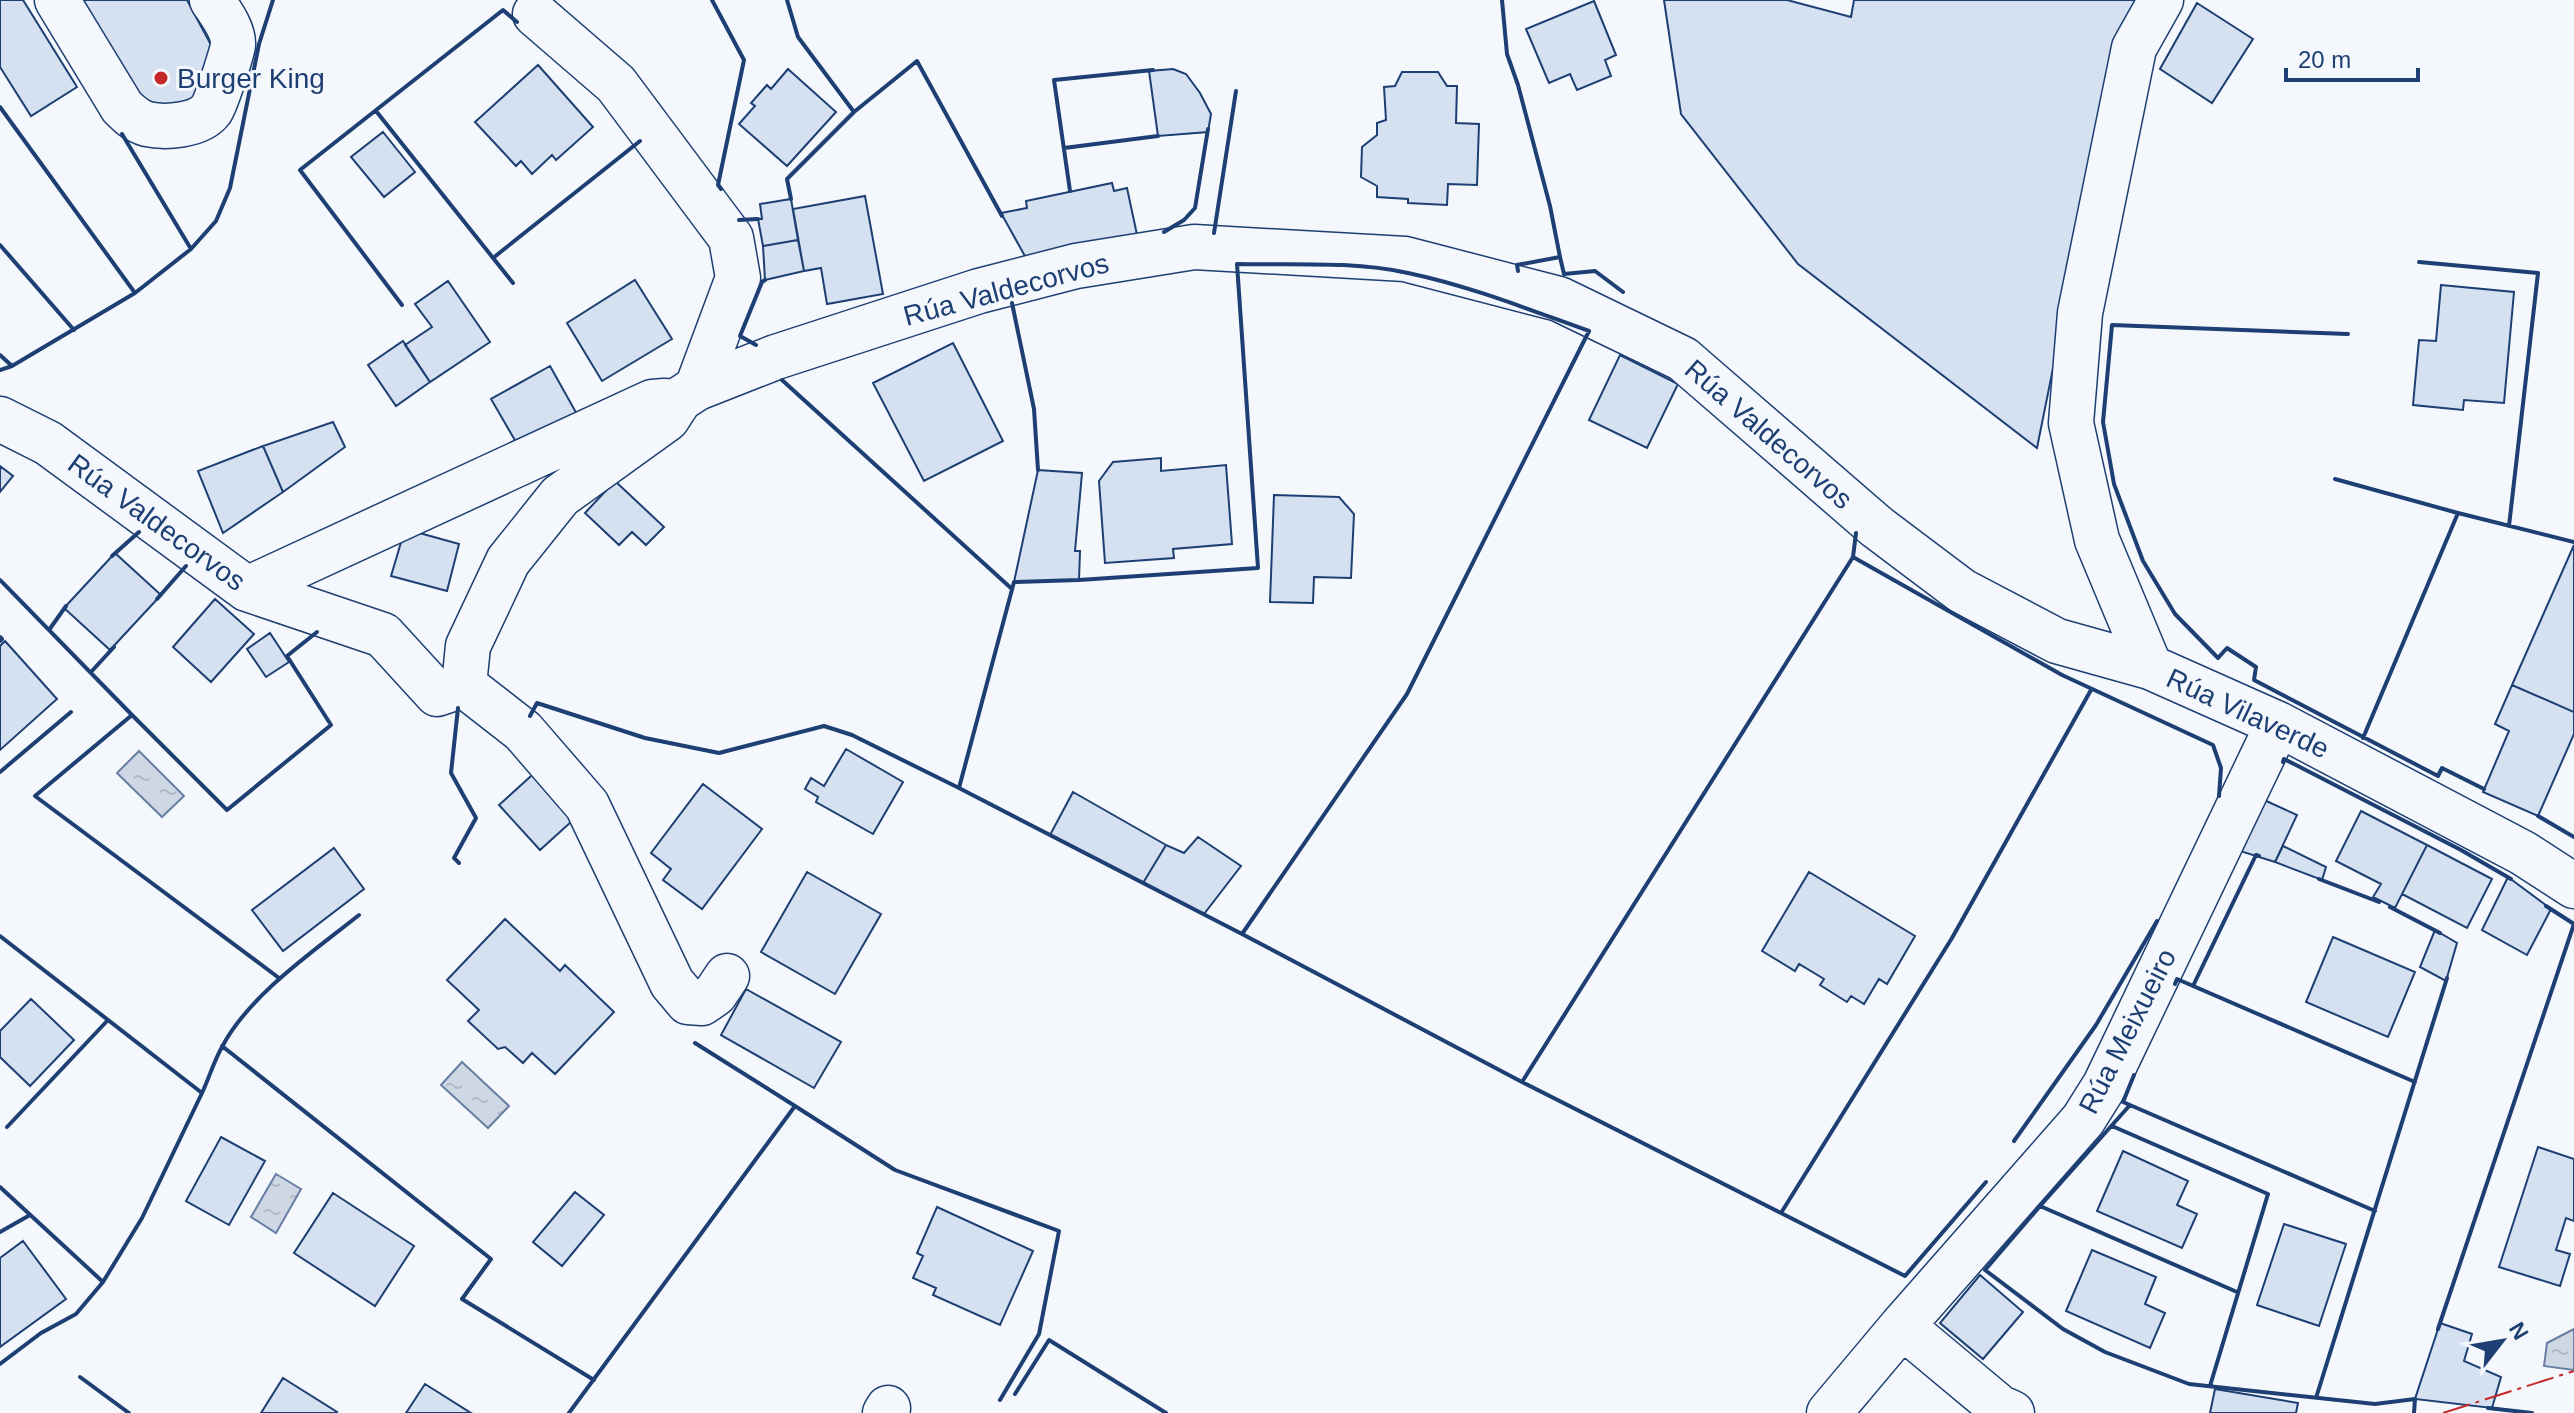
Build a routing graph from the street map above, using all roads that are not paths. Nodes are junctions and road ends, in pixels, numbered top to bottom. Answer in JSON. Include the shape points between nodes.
{"nodes":[{"id":1,"x":57,"y":0,"type":"edge"},
{"id":2,"x":212,"y":0,"type":"edge"},
{"id":3,"x":2161,"y":0,"type":"edge"},
{"id":4,"x":535,"y":14,"type":"dead end"},
{"id":5,"x":688,"y":394,"type":"junction"},
{"id":6,"x":0,"y":419,"type":"edge"},
{"id":7,"x":247,"y":589,"type":"junction"},
{"id":8,"x":2150,"y":667,"type":"junction"},
{"id":9,"x":464,"y":685,"type":"junction"},
{"id":10,"x":2278,"y":724,"type":"junction"},
{"id":11,"x":2574,"y":886,"type":"edge"},
{"id":12,"x":727,"y":976,"type":"dead end"},
{"id":13,"x":1902,"y":1326,"type":"junction"},
{"id":14,"x":1829,"y":1413,"type":"edge"},
{"id":15,"x":2012,"y":1413,"type":"edge"}],
"edges":[{"from":1,"to":2,"type":"street","via":[[122,107],[147,124],[198,120],[211,110],[233,43]]},
{"from":3,"to":8,"type":"street","name":"Rúa Vilaverde","via":[[2134,48],[2080,313],[2071,423],[2097,540]]},
{"from":4,"to":5,"type":"street","via":[[616,84],[731,238],[738,278]]},
{"from":5,"to":7,"type":"street","via":[[652,402]]},
{"from":5,"to":8,"type":"street","name":"Rúa Valdecorvos","via":[[776,357],[979,291],[1076,266],[1194,247],[1405,259],[1559,299],[1683,359],[1877,527],[1962,591],[2057,641]]},
{"from":5,"to":9,"type":"street","name":"Rúa Valdecorvos","via":[[667,419],[560,496],[508,561],[468,646]]},
{"from":6,"to":7,"type":"street","name":"Rúa Valdecorvos","via":[[48,443]]},
{"from":7,"to":9,"type":"street","name":"Rúa Valdecorvos","via":[[383,635],[437,694]]},
{"from":8,"to":10,"type":"street","name":"Rúa Vilaverde"},
{"from":9,"to":12,"type":"street","via":[[523,731],[587,805],[672,983],[688,1002],[702,1003]]},
{"from":10,"to":11,"type":"street","name":"Rúa Vilaverde","via":[[2523,853]]},
{"from":10,"to":13,"type":"street","name":"Rúa Meixueiro","via":[[2105,1085],[2083,1120]]},
{"from":13,"to":14,"type":"street","name":"Rúa Meixueiro"},
{"from":13,"to":15,"type":"street"}]}
